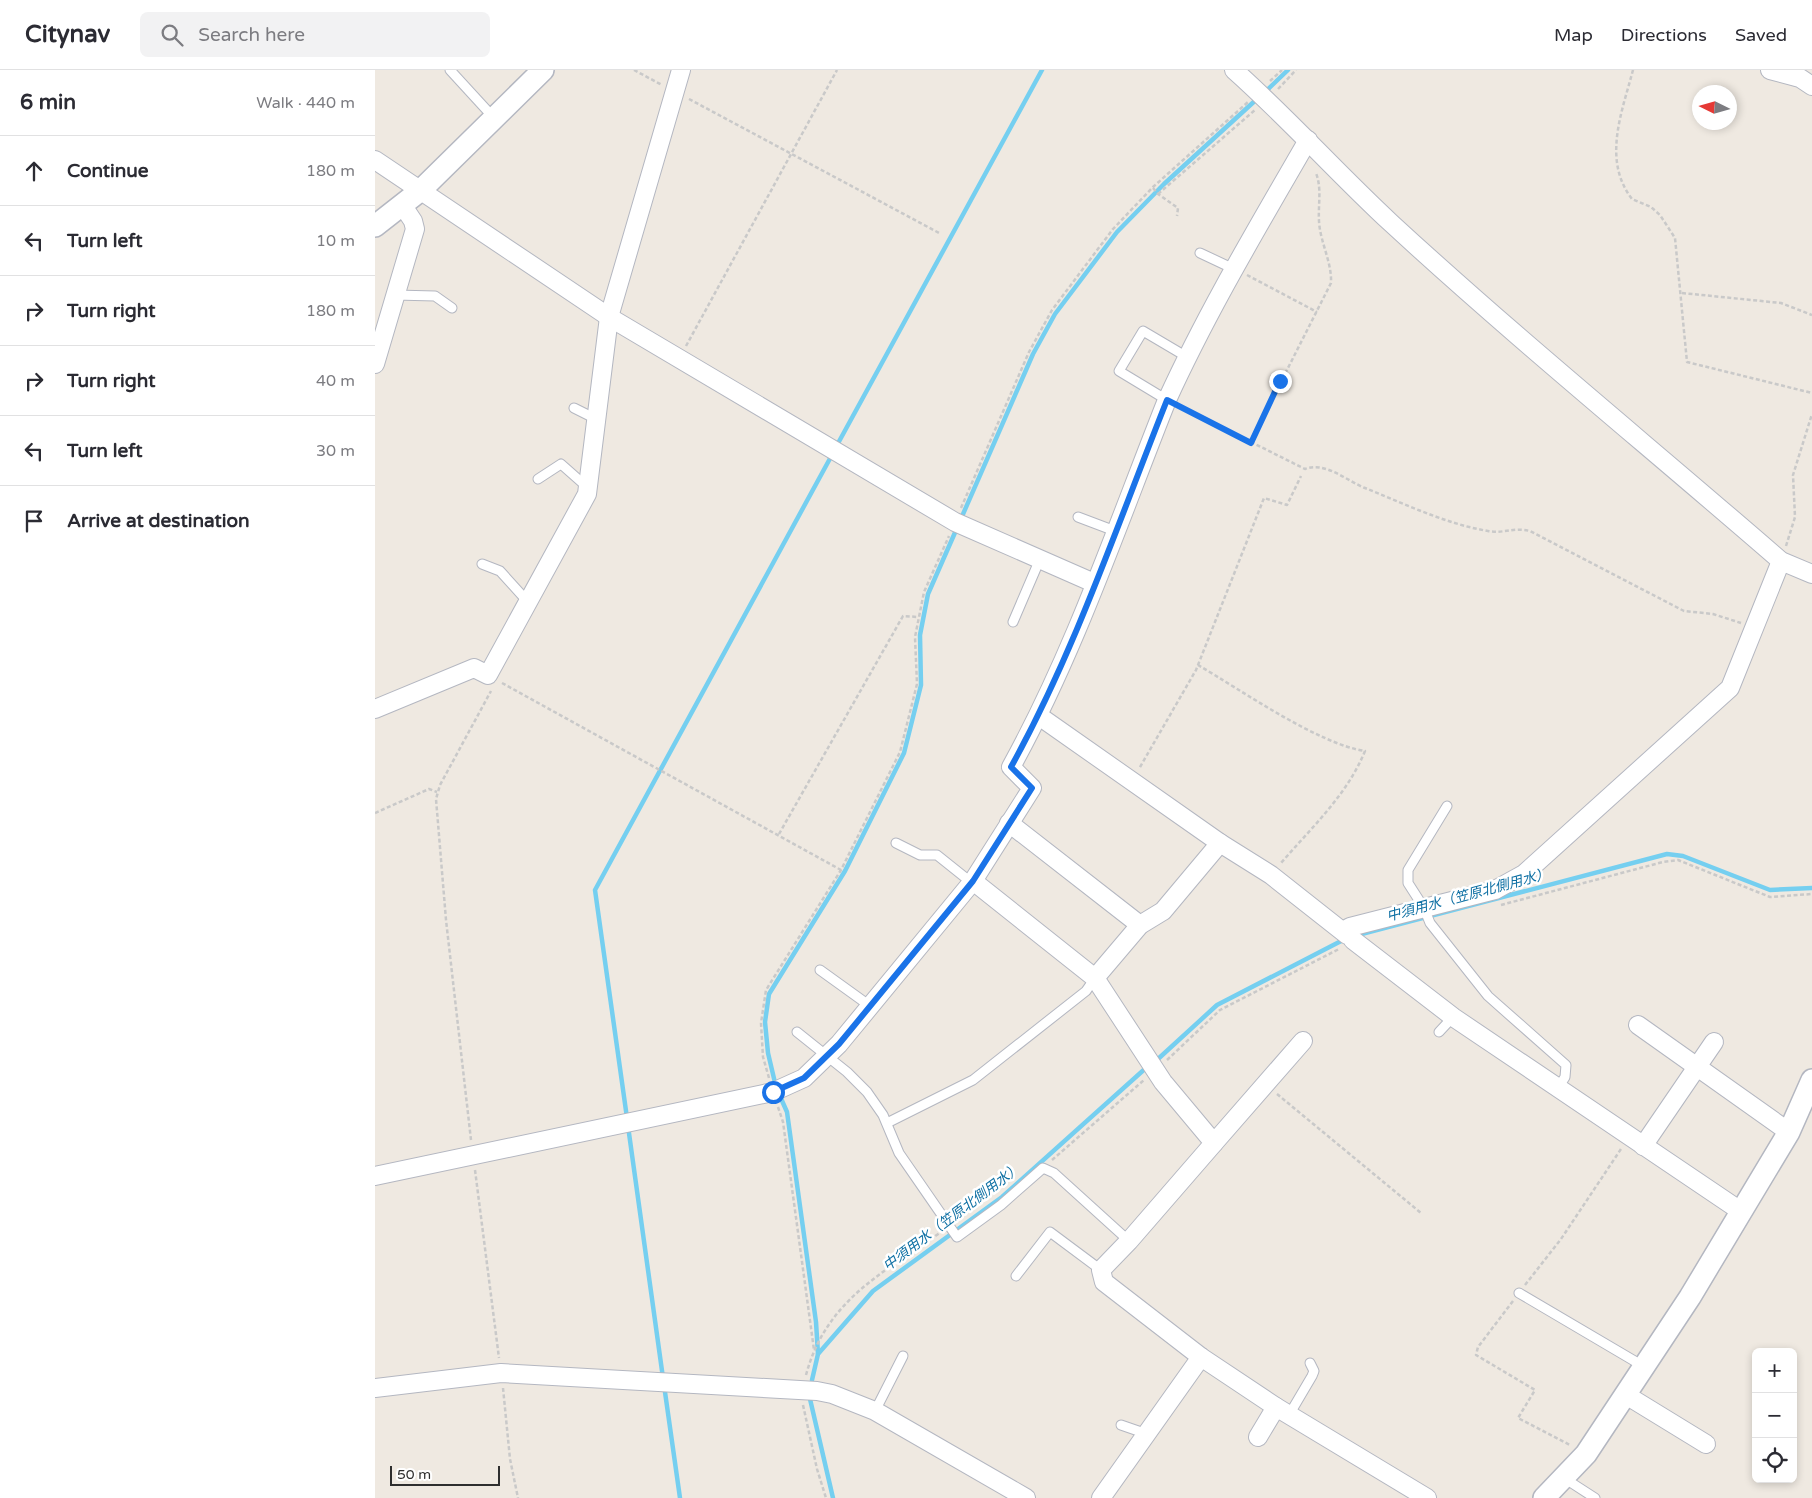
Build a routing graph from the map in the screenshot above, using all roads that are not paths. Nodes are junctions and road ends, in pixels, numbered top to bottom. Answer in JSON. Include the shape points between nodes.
{"nodes":[{"id":1,"x":450,"y":70,"type":"edge"},
{"id":2,"x":543,"y":70,"type":"edge"},
{"id":3,"x":681,"y":70,"type":"edge"},
{"id":4,"x":1234,"y":70,"type":"edge"},
{"id":5,"x":1769,"y":70,"type":"edge"},
{"id":6,"x":1812,"y":86,"type":"edge"},
{"id":7,"x":495,"y":119,"type":"junction"},
{"id":8,"x":1308,"y":140,"type":"junction"},
{"id":9,"x":375,"y":160,"type":"edge"},
{"id":10,"x":421,"y":190,"type":"junction"},
{"id":11,"x":403,"y":206,"type":"junction"},
{"id":12,"x":375,"y":226,"type":"edge"},
{"id":13,"x":1200,"y":253,"type":"dead end"},
{"id":14,"x":1234,"y":269,"type":"junction"},
{"id":15,"x":395,"y":295,"type":"junction"},
{"id":16,"x":451,"y":308,"type":"dead end"},
{"id":17,"x":609,"y":317,"type":"junction"},
{"id":18,"x":1187,"y":356,"type":"junction"},
{"id":19,"x":375,"y":364,"type":"edge"},
{"id":20,"x":1167,"y":400,"type":"junction"},
{"id":21,"x":574,"y":408,"type":"dead end"},
{"id":22,"x":596,"y":419,"type":"junction"},
{"id":23,"x":538,"y":479,"type":"dead end"},
{"id":24,"x":587,"y":487,"type":"junction"},
{"id":25,"x":1078,"y":517,"type":"dead end"},
{"id":26,"x":1115,"y":531,"type":"junction"},
{"id":27,"x":1040,"y":559,"type":"junction"},
{"id":28,"x":1781,"y":560,"type":"junction"},
{"id":29,"x":482,"y":564,"type":"dead end"},
{"id":30,"x":1812,"y":574,"type":"edge"},
{"id":31,"x":1094,"y":583,"type":"junction"},
{"id":32,"x":527,"y":602,"type":"junction"},
{"id":33,"x":1013,"y":622,"type":"dead end"},
{"id":34,"x":375,"y":709,"type":"edge"},
{"id":35,"x":1039,"y":716,"type":"junction"},
{"id":36,"x":1447,"y":806,"type":"dead end"},
{"id":37,"x":1009,"y":823,"type":"junction"},
{"id":38,"x":897,"y":843,"type":"dead end"},
{"id":39,"x":1220,"y":843,"type":"junction"},
{"id":40,"x":972,"y":882,"type":"junction"},
{"id":41,"x":1425,"y":908,"type":"junction"},
{"id":42,"x":1141,"y":925,"type":"junction"},
{"id":43,"x":1347,"y":938,"type":"junction"},
{"id":44,"x":820,"y":970,"type":"dead end"},
{"id":45,"x":1095,"y":978,"type":"junction"},
{"id":46,"x":870,"y":1006,"type":"junction"},
{"id":47,"x":1453,"y":1018,"type":"junction"},
{"id":48,"x":1638,"y":1025,"type":"dead end"},
{"id":49,"x":797,"y":1032,"type":"dead end"},
{"id":50,"x":1439,"y":1032,"type":"dead end"},
{"id":51,"x":1303,"y":1042,"type":"dead end"},
{"id":52,"x":1714,"y":1042,"type":"dead end"},
{"id":53,"x":828,"y":1055,"type":"junction"},
{"id":54,"x":1697,"y":1067,"type":"junction"},
{"id":55,"x":1812,"y":1080,"type":"edge"},
{"id":56,"x":1558,"y":1088,"type":"junction"},
{"id":57,"x":887,"y":1123,"type":"junction"},
{"id":58,"x":1789,"y":1132,"type":"junction"},
{"id":59,"x":1214,"y":1143,"type":"junction"},
{"id":60,"x":1643,"y":1146,"type":"junction"},
{"id":61,"x":375,"y":1176,"type":"edge"},
{"id":62,"x":1742,"y":1212,"type":"junction"},
{"id":63,"x":1129,"y":1241,"type":"junction"},
{"id":64,"x":1101,"y":1270,"type":"junction"},
{"id":65,"x":1015,"y":1276,"type":"dead end"},
{"id":66,"x":1519,"y":1293,"type":"dead end"},
{"id":67,"x":903,"y":1356,"type":"dead end"},
{"id":68,"x":1201,"y":1357,"type":"junction"},
{"id":69,"x":1310,"y":1363,"type":"dead end"},
{"id":70,"x":1644,"y":1366,"type":"junction"},
{"id":71,"x":375,"y":1388,"type":"edge"},
{"id":72,"x":1625,"y":1395,"type":"junction"},
{"id":73,"x":875,"y":1411,"type":"junction"},
{"id":74,"x":1283,"y":1411,"type":"junction"},
{"id":75,"x":1121,"y":1425,"type":"dead end"},
{"id":76,"x":1147,"y":1434,"type":"junction"},
{"id":77,"x":1258,"y":1437,"type":"dead end"},
{"id":78,"x":1706,"y":1444,"type":"dead end"},
{"id":79,"x":1563,"y":1478,"type":"junction"},
{"id":80,"x":1026,"y":1498,"type":"edge"},
{"id":81,"x":1101,"y":1498,"type":"edge"},
{"id":82,"x":1427,"y":1498,"type":"edge"},
{"id":83,"x":1544,"y":1498,"type":"edge"},
{"id":84,"x":1595,"y":1498,"type":"edge"}],
"edges":[{"from":1,"to":7,"type":"lane"},
{"from":2,"to":7,"type":"street"},
{"from":3,"to":17,"type":"street"},
{"from":4,"to":8,"type":"street"},
{"from":5,"to":6,"type":"street","via":[[1800,78]]},
{"from":7,"to":10,"type":"street"},
{"from":8,"to":14,"type":"street"},
{"from":8,"to":28,"type":"street","via":[[1390,222],[1507,328]]},
{"from":9,"to":10,"type":"street"},
{"from":10,"to":11,"type":"street"},
{"from":10,"to":17,"type":"street"},
{"from":11,"to":12,"type":"street"},
{"from":11,"to":15,"type":"street","via":[[415,229]]},
{"from":13,"to":14,"type":"lane"},
{"from":14,"to":18,"type":"street"},
{"from":15,"to":16,"type":"lane","via":[[435,296]]},
{"from":15,"to":19,"type":"street"},
{"from":17,"to":22,"type":"street"},
{"from":17,"to":27,"type":"street","via":[[955,522]]},
{"from":18,"to":20,"type":"street"},
{"from":18,"to":20,"type":"lane","via":[[1143,332],[1119,371]]},
{"from":20,"to":26,"type":"street"},
{"from":21,"to":22,"type":"lane"},
{"from":22,"to":24,"type":"street"},
{"from":23,"to":24,"type":"lane","via":[[561,464]]},
{"from":24,"to":32,"type":"street","via":[[587,494]]},
{"from":25,"to":26,"type":"lane"},
{"from":26,"to":31,"type":"street"},
{"from":27,"to":31,"type":"street"},
{"from":27,"to":33,"type":"lane"},
{"from":28,"to":30,"type":"street"},
{"from":28,"to":41,"type":"street","via":[[1730,688],[1524,874],[1502,888]]},
{"from":29,"to":32,"type":"lane","via":[[500,571]]},
{"from":31,"to":35,"type":"street"},
{"from":32,"to":34,"type":"street","via":[[492,677],[474,668]]},
{"from":35,"to":37,"type":"street","via":[[1011,767],[1032,788]]},
{"from":35,"to":39,"type":"street"},
{"from":36,"to":41,"type":"lane","via":[[1408,870],[1409,883]]},
{"from":37,"to":40,"type":"street"},
{"from":37,"to":42,"type":"street"},
{"from":38,"to":40,"type":"lane","via":[[920,855],[937,855]]},
{"from":39,"to":42,"type":"street","via":[[1163,911]]},
{"from":39,"to":43,"type":"street","via":[[1271,875]]},
{"from":40,"to":45,"type":"street"},
{"from":40,"to":46,"type":"street"},
{"from":41,"to":43,"type":"street","via":[[1350,927]]},
{"from":41,"to":56,"type":"lane","via":[[1430,923],[1488,996],[1566,1065],[1565,1077]]},
{"from":42,"to":45,"type":"street"},
{"from":43,"to":47,"type":"street"},
{"from":44,"to":46,"type":"lane"},
{"from":45,"to":57,"type":"lane","via":[[1086,991],[973,1080]]},
{"from":45,"to":59,"type":"street","via":[[1163,1082]]},
{"from":46,"to":53,"type":"street"},
{"from":47,"to":50,"type":"lane"},
{"from":47,"to":56,"type":"street"},
{"from":48,"to":54,"type":"street"},
{"from":49,"to":53,"type":"lane"},
{"from":51,"to":59,"type":"street"},
{"from":52,"to":54,"type":"street"},
{"from":53,"to":57,"type":"lane","via":[[867,1092]]},
{"from":53,"to":61,"type":"street","via":[[804,1078],[773,1092]]},
{"from":54,"to":58,"type":"street"},
{"from":54,"to":60,"type":"street"},
{"from":55,"to":58,"type":"street"},
{"from":56,"to":60,"type":"street"},
{"from":57,"to":63,"type":"lane","via":[[899,1153],[957,1237],[1001,1205],[1043,1168],[1054,1172]]},
{"from":58,"to":62,"type":"street"},
{"from":59,"to":63,"type":"street"},
{"from":60,"to":62,"type":"street"},
{"from":62,"to":70,"type":"street"},
{"from":63,"to":64,"type":"street"},
{"from":64,"to":65,"type":"lane","via":[[1050,1232]]},
{"from":64,"to":68,"type":"street","via":[[1104,1282]]},
{"from":66,"to":70,"type":"lane"},
{"from":67,"to":73,"type":"lane"},
{"from":68,"to":74,"type":"street"},
{"from":68,"to":76,"type":"street"},
{"from":69,"to":74,"type":"lane","via":[[1314,1371],[1312,1376]]},
{"from":70,"to":72,"type":"street"},
{"from":71,"to":73,"type":"street","via":[[501,1373],[803,1389],[832,1394]]},
{"from":72,"to":78,"type":"street"},
{"from":72,"to":79,"type":"street","via":[[1586,1454]]},
{"from":73,"to":80,"type":"street"},
{"from":74,"to":77,"type":"street"},
{"from":74,"to":82,"type":"street"},
{"from":75,"to":76,"type":"lane"},
{"from":76,"to":81,"type":"street"},
{"from":79,"to":83,"type":"street"},
{"from":79,"to":84,"type":"lane"}]}
